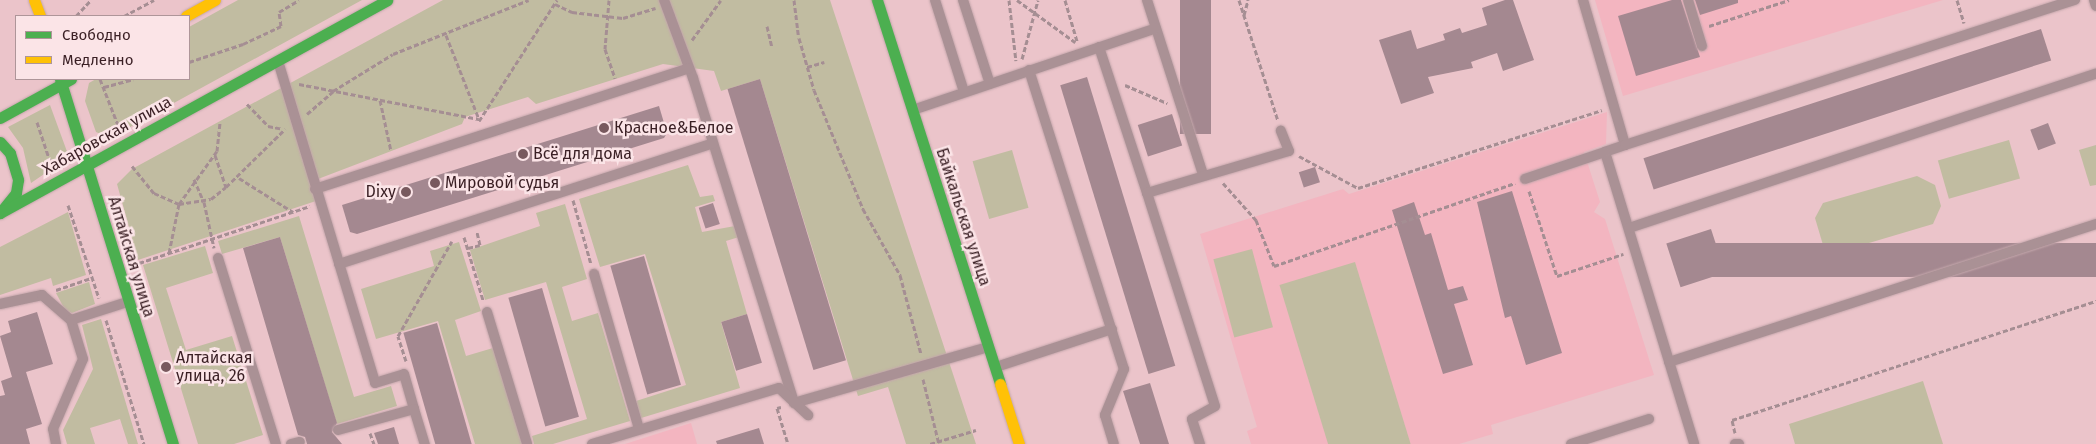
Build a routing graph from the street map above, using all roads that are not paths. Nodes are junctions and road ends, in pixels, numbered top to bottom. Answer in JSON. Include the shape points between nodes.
{"nodes":[{"id":1,"x":34,"y":0,"type":"edge"},
{"id":2,"x":215,"y":0,"type":"edge"},
{"id":3,"x":387,"y":0,"type":"edge"},
{"id":4,"x":877,"y":0,"type":"edge"},
{"id":5,"x":935,"y":0,"type":"edge"},
{"id":6,"x":963,"y":0,"type":"edge"},
{"id":7,"x":1147,"y":0,"type":"edge"},
{"id":8,"x":1595,"y":0,"type":"edge"},
{"id":9,"x":1688,"y":0,"type":"edge"},
{"id":10,"x":2075,"y":0,"type":"edge"},
{"id":11,"x":2094,"y":0,"type":"edge"},
{"id":12,"x":1583,"y":2,"type":"edge"},
{"id":13,"x":665,"y":3,"type":"edge"},
{"id":14,"x":2096,"y":6,"type":"edge"},
{"id":15,"x":40,"y":15,"type":"edge"},
{"id":16,"x":188,"y":15,"type":"edge"},
{"id":17,"x":1156,"y":28,"type":"junction"},
{"id":18,"x":1702,"y":46,"type":"dead end"},
{"id":19,"x":1099,"y":47,"type":"junction"},
{"id":20,"x":278,"y":60,"type":"junction"},
{"id":21,"x":689,"y":68,"type":"junction"},
{"id":22,"x":1029,"y":70,"type":"junction"},
{"id":23,"x":2096,"y":74,"type":"edge"},
{"id":24,"x":64,"y":80,"type":"edge"},
{"id":25,"x":990,"y":84,"type":"junction"},
{"id":26,"x":964,"y":92,"type":"junction"},
{"id":27,"x":912,"y":110,"type":"junction"},
{"id":28,"x":0,"y":118,"type":"edge"},
{"id":29,"x":1281,"y":131,"type":"road end"},
{"id":30,"x":0,"y":142,"type":"edge"},
{"id":31,"x":713,"y":143,"type":"junction"},
{"id":32,"x":1625,"y":145,"type":"junction"},
{"id":33,"x":1605,"y":152,"type":"junction"},
{"id":34,"x":86,"y":166,"type":"junction"},
{"id":35,"x":1203,"y":174,"type":"junction"},
{"id":36,"x":1525,"y":179,"type":"road end"},
{"id":37,"x":316,"y":189,"type":"junction"},
{"id":38,"x":1147,"y":193,"type":"junction"},
{"id":39,"x":0,"y":213,"type":"edge"},
{"id":40,"x":2096,"y":224,"type":"edge"},
{"id":41,"x":1628,"y":228,"type":"junction"},
{"id":42,"x":218,"y":258,"type":"road end"},
{"id":43,"x":339,"y":264,"type":"junction"},
{"id":44,"x":594,"y":274,"type":"road end"},
{"id":45,"x":128,"y":302,"type":"junction"},
{"id":46,"x":0,"y":304,"type":"edge"},
{"id":47,"x":487,"y":312,"type":"road end"},
{"id":48,"x":71,"y":320,"type":"junction"},
{"id":49,"x":1112,"y":329,"type":"junction"},
{"id":50,"x":988,"y":347,"type":"junction"},
{"id":51,"x":1669,"y":362,"type":"junction"},
{"id":52,"x":994,"y":368,"type":"junction"},
{"id":53,"x":794,"y":403,"type":"junction"},
{"id":54,"x":414,"y":409,"type":"junction"},
{"id":55,"x":808,"y":415,"type":"dead end"},
{"id":56,"x":1649,"y":419,"type":"dead end"},
{"id":57,"x":639,"y":429,"type":"junction"},
{"id":58,"x":338,"y":430,"type":"dead end"},
{"id":59,"x":56,"y":444,"type":"edge"},
{"id":60,"x":173,"y":444,"type":"edge"},
{"id":61,"x":276,"y":444,"type":"edge"},
{"id":62,"x":425,"y":444,"type":"edge"},
{"id":63,"x":527,"y":444,"type":"edge"},
{"id":64,"x":592,"y":444,"type":"edge"},
{"id":65,"x":1019,"y":444,"type":"edge"},
{"id":66,"x":1114,"y":444,"type":"edge"},
{"id":67,"x":1200,"y":444,"type":"edge"},
{"id":68,"x":1571,"y":444,"type":"edge"},
{"id":69,"x":1694,"y":444,"type":"edge"}],
"edges":[{"from":1,"to":15,"type":"street"},
{"from":2,"to":16,"type":"street"},
{"from":3,"to":20,"type":"street","name":"Хабаровская улица"},
{"from":4,"to":27,"type":"street","name":"Байкальская улица"},
{"from":5,"to":26,"type":"lane"},
{"from":6,"to":25,"type":"lane"},
{"from":7,"to":17,"type":"lane"},
{"from":8,"to":12,"type":"lane"},
{"from":9,"to":18,"type":"lane"},
{"from":10,"to":32,"type":"lane"},
{"from":11,"to":14,"type":"lane"},
{"from":12,"to":32,"type":"lane"},
{"from":13,"to":21,"type":"lane","via":[[681,54]]},
{"from":17,"to":19,"type":"lane"},
{"from":17,"to":35,"type":"lane"},
{"from":19,"to":22,"type":"lane"},
{"from":19,"to":38,"type":"lane"},
{"from":20,"to":34,"type":"street","name":"Хабаровская улица"},
{"from":20,"to":37,"type":"lane"},
{"from":21,"to":31,"type":"lane"},
{"from":21,"to":37,"type":"lane"},
{"from":22,"to":25,"type":"lane"},
{"from":22,"to":49,"type":"lane"},
{"from":23,"to":41,"type":"lane"},
{"from":24,"to":28,"type":"street"},
{"from":24,"to":34,"type":"street","name":"Алтайская улица"},
{"from":25,"to":26,"type":"lane"},
{"from":26,"to":27,"type":"lane"},
{"from":27,"to":50,"type":"street","name":"Байкальская улица"},
{"from":29,"to":35,"type":"lane","via":[[1289,152]]},
{"from":30,"to":39,"type":"street","name":"Хабаровская улица","via":[[10,153],[18,180],[16,193]]},
{"from":31,"to":43,"type":"lane"},
{"from":31,"to":53,"type":"lane"},
{"from":32,"to":33,"type":"lane"},
{"from":33,"to":36,"type":"lane"},
{"from":33,"to":41,"type":"lane"},
{"from":34,"to":39,"type":"street","name":"Хабаровская улица"},
{"from":34,"to":45,"type":"street","name":"Алтайская улица"},
{"from":35,"to":38,"type":"lane"},
{"from":37,"to":43,"type":"lane"},
{"from":38,"to":67,"type":"lane","via":[[1215,406],[1192,419]]},
{"from":40,"to":51,"type":"lane"},
{"from":41,"to":51,"type":"lane"},
{"from":42,"to":61,"type":"lane"},
{"from":43,"to":54,"type":"lane","via":[[375,383],[404,374]]},
{"from":44,"to":57,"type":"lane"},
{"from":45,"to":48,"type":"lane"},
{"from":45,"to":60,"type":"street","name":"Алтайская улица"},
{"from":46,"to":48,"type":"lane","via":[[42,295]]},
{"from":47,"to":63,"type":"lane"},
{"from":48,"to":59,"type":"lane","via":[[83,360],[53,429]]},
{"from":49,"to":52,"type":"lane"},
{"from":49,"to":66,"type":"lane","via":[[1124,369],[1105,415]]},
{"from":50,"to":52,"type":"street","name":"Байкальская улица"},
{"from":50,"to":53,"type":"lane"},
{"from":51,"to":69,"type":"lane"},
{"from":52,"to":65,"type":"street","name":"Байкальская улица"},
{"from":53,"to":55,"type":"lane"},
{"from":53,"to":57,"type":"lane","via":[[779,388]]},
{"from":54,"to":58,"type":"lane"},
{"from":54,"to":62,"type":"lane"},
{"from":56,"to":68,"type":"lane"},
{"from":57,"to":64,"type":"lane"}]}
